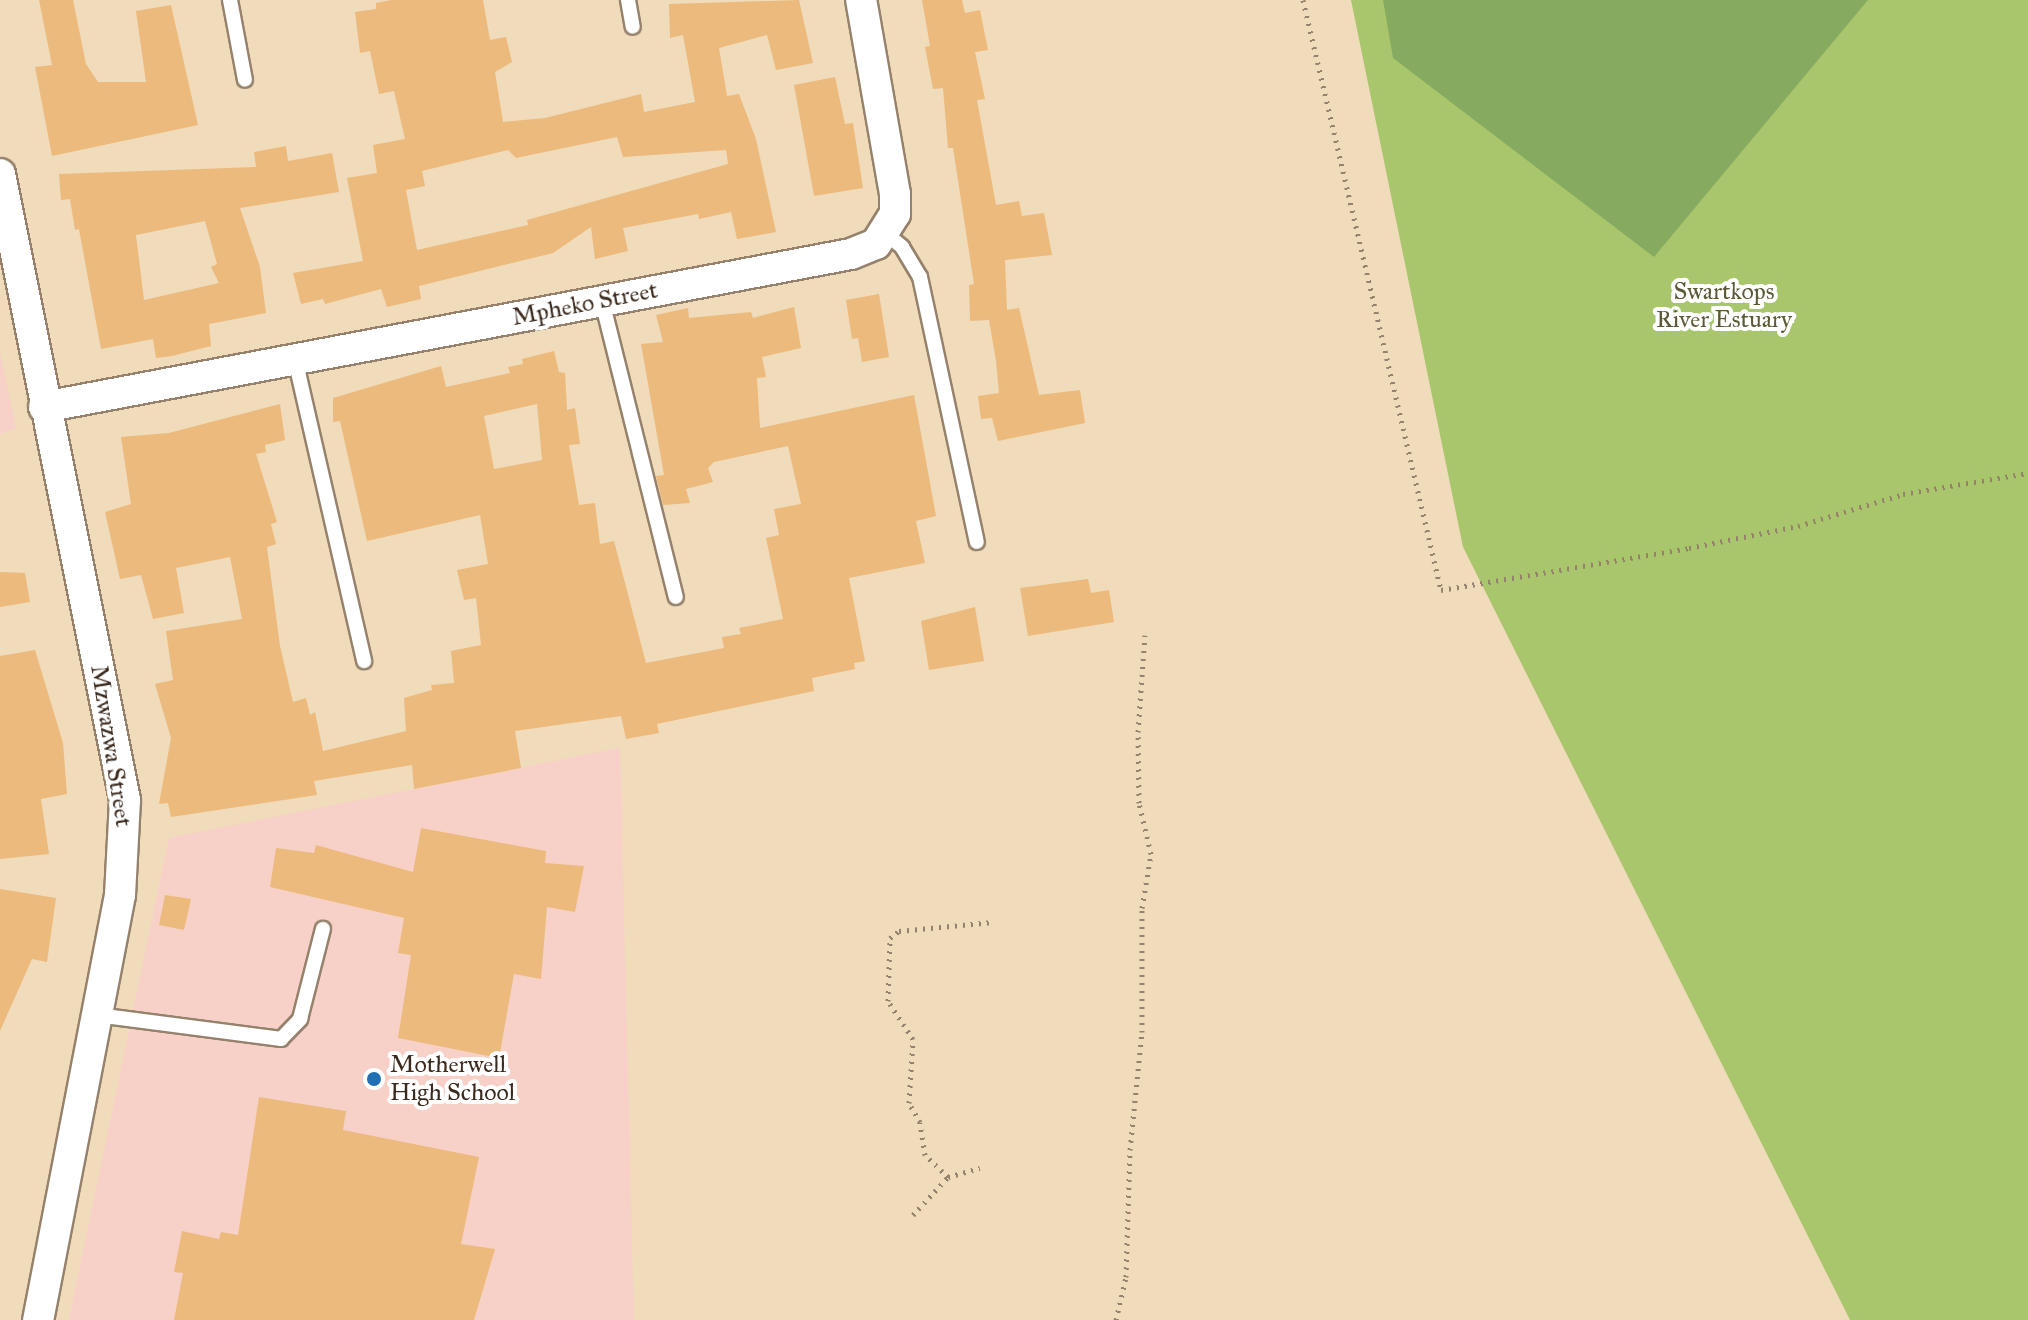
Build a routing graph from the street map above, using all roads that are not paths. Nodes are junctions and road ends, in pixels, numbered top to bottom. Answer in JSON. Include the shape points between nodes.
{"nodes":[{"id":1,"x":230,"y":0,"type":"edge"},
{"id":2,"x":628,"y":0,"type":"edge"},
{"id":3,"x":861,"y":0,"type":"edge"},
{"id":4,"x":633,"y":27,"type":"dead end"},
{"id":5,"x":245,"y":80,"type":"dead end"},
{"id":6,"x":0,"y":174,"type":"edge"},
{"id":7,"x":885,"y":233,"type":"junction"},
{"id":8,"x":602,"y":301,"type":"junction"},
{"id":9,"x":295,"y":359,"type":"junction"},
{"id":10,"x":44,"y":407,"type":"junction"},
{"id":11,"x":977,"y":542,"type":"dead end"},
{"id":12,"x":676,"y":597,"type":"dead end"},
{"id":13,"x":364,"y":661,"type":"dead end"},
{"id":14,"x":323,"y":929,"type":"dead end"},
{"id":15,"x":97,"y":1015,"type":"junction"},
{"id":16,"x":38,"y":1320,"type":"edge"}],
"edges":[{"from":1,"to":5,"type":"lane"},
{"from":2,"to":4,"type":"lane"},
{"from":3,"to":7,"type":"street","via":[[895,194],[895,214]]},
{"from":6,"to":10,"type":"street","name":"Mzwazwa Street"},
{"from":7,"to":8,"type":"street","name":"Mpheko Street","via":[[876,244],[851,254]]},
{"from":7,"to":11,"type":"lane","via":[[902,247],[920,277]]},
{"from":8,"to":9,"type":"street","name":"Mpheko Street"},
{"from":8,"to":12,"type":"lane"},
{"from":9,"to":10,"type":"street","name":"Mpheko Street"},
{"from":9,"to":13,"type":"lane"},
{"from":10,"to":15,"type":"street","name":"Mzwazwa Street","via":[[125,800],[124,865]]},
{"from":14,"to":15,"type":"lane","via":[[312,989],[300,1019],[281,1039]]},
{"from":15,"to":16,"type":"street","name":"Mzwazwa Street"}]}
